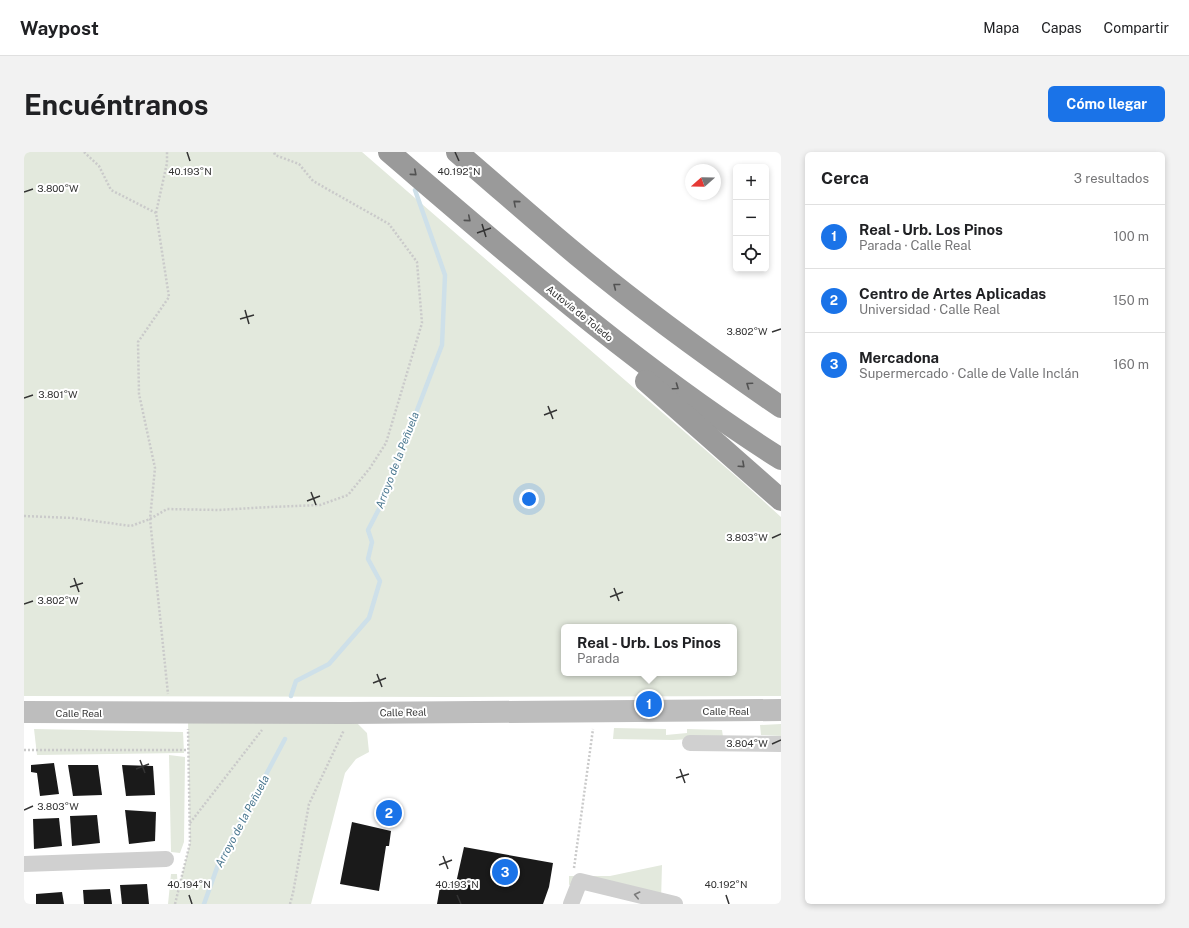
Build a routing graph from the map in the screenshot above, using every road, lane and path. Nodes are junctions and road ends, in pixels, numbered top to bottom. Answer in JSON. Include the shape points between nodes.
{"nodes":[{"id":1,"x":84,"y":152,"type":"edge"},
{"id":2,"x":167,"y":152,"type":"edge"},
{"id":3,"x":274,"y":152,"type":"edge"},
{"id":4,"x":389,"y":152,"type":"edge"},
{"id":5,"x":457,"y":152,"type":"edge"},
{"id":6,"x":156,"y":213,"type":"junction"},
{"id":7,"x":578,"y":313,"type":"junction"},
{"id":8,"x":781,"y":407,"type":"edge"},
{"id":9,"x":781,"y":459,"type":"edge"},
{"id":10,"x":781,"y":500,"type":"edge"},
{"id":11,"x":24,"y":516,"type":"edge"},
{"id":12,"x":150,"y":519,"type":"junction"},
{"id":13,"x":781,"y":710,"type":"edge"},
{"id":14,"x":24,"y":712,"type":"edge"},
{"id":15,"x":595,"y":712,"type":"junction"},
{"id":16,"x":179,"y":713,"type":"junction"},
{"id":17,"x":275,"y":713,"type":"junction"},
{"id":18,"x":347,"y":713,"type":"junction"},
{"id":19,"x":690,"y":743,"type":"dead end"},
{"id":20,"x":781,"y":744,"type":"edge"},
{"id":21,"x":24,"y":750,"type":"edge"},
{"id":22,"x":188,"y":750,"type":"junction"},
{"id":23,"x":190,"y":823,"type":"junction"},
{"id":24,"x":166,"y":859,"type":"dead end"},
{"id":25,"x":24,"y":864,"type":"edge"},
{"id":26,"x":580,"y":882,"type":"junction"},
{"id":27,"x":175,"y":904,"type":"edge"},
{"id":28,"x":290,"y":904,"type":"edge"},
{"id":29,"x":571,"y":904,"type":"edge"},
{"id":30,"x":675,"y":904,"type":"edge"}],
"edges":[{"from":1,"to":6,"type":"path","via":[[99,166],[111,190]]},
{"from":2,"to":6,"type":"path"},
{"from":3,"to":12,"type":"path","via":[[275,155],[299,164],[313,180],[389,224],[417,262],[422,323],[386,443],[348,495],[320,505],[218,510],[167,509]]},
{"from":4,"to":7,"type":"highway","name":"Autovía de Toledo","one_way":true},
{"from":8,"to":5,"type":"highway","one_way":true,"via":[[646,310]]},
{"from":6,"to":12,"type":"path","via":[[170,297],[138,342],[139,394],[155,468]]},
{"from":7,"to":9,"type":"highway","name":"Autovía de Toledo","one_way":true,"via":[[650,368]]},
{"from":7,"to":10,"type":"highway","one_way":true,"via":[[591,333]]},
{"from":11,"to":12,"type":"path","via":[[73,518],[131,526]]},
{"from":12,"to":16,"type":"path"},
{"from":13,"to":15,"type":"street","name":"Calle Real"},
{"from":14,"to":16,"type":"street","name":"Calle Real"},
{"from":15,"to":18,"type":"street","name":"Calle Real"},
{"from":15,"to":26,"type":"path","via":[[573,876]]},
{"from":16,"to":17,"type":"street","name":"Calle Real"},
{"from":16,"to":22,"type":"path"},
{"from":17,"to":18,"type":"street","name":"Calle Real"},
{"from":17,"to":23,"type":"path"},
{"from":18,"to":28,"type":"path","via":[[345,729],[308,804]]},
{"from":19,"to":20,"type":"street"},
{"from":21,"to":22,"type":"path"},
{"from":22,"to":23,"type":"path"},
{"from":23,"to":27,"type":"path","via":[[190,843]]},
{"from":24,"to":25,"type":"street"},
{"from":26,"to":29,"type":"street"},
{"from":30,"to":26,"type":"street","one_way":true}]}
